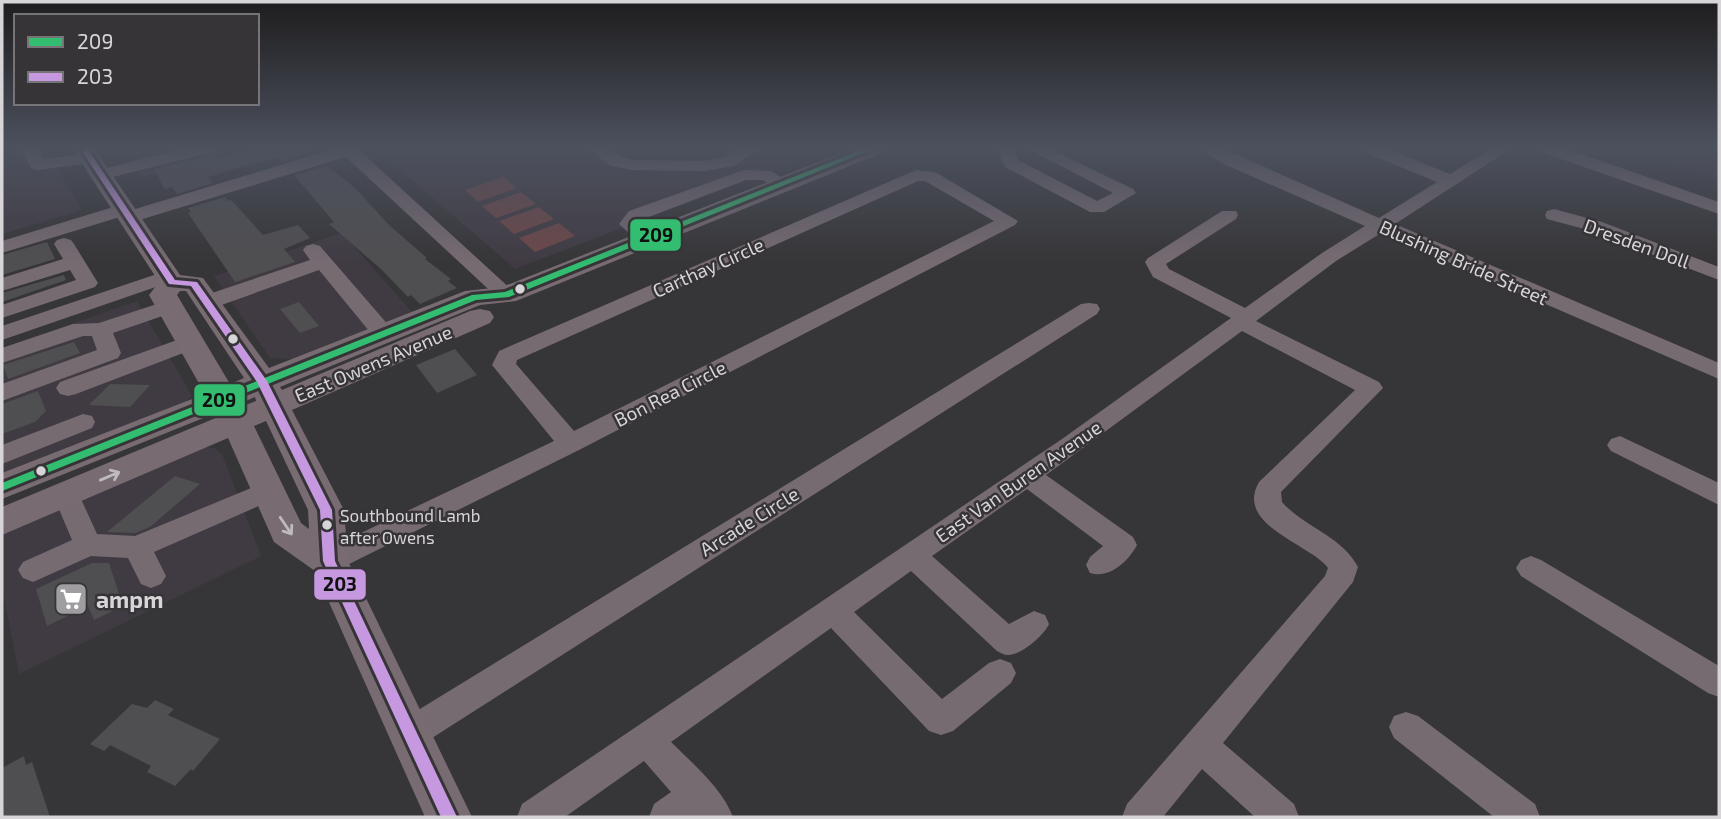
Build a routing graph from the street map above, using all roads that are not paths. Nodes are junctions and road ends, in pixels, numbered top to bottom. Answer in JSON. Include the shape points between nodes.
{"nodes":[{"id":1,"x":108,"y":186,"type":"edge"},
{"id":2,"x":223,"y":186,"type":"edge"},
{"id":3,"x":388,"y":186,"type":"edge"},
{"id":4,"x":778,"y":186,"type":"edge"},
{"id":5,"x":891,"y":186,"type":"edge"},
{"id":6,"x":945,"y":186,"type":"edge"},
{"id":7,"x":1055,"y":186,"type":"edge"},
{"id":8,"x":1113,"y":186,"type":"edge"},
{"id":9,"x":1290,"y":186,"type":"edge"},
{"id":10,"x":1443,"y":186,"type":"edge"},
{"id":11,"x":1656,"y":186,"type":"edge"},
{"id":12,"x":1719,"y":208,"type":"edge"},
{"id":13,"x":126,"y":214,"type":"junction"},
{"id":14,"x":1229,"y":215,"type":"dead end"},
{"id":15,"x":1554,"y":215,"type":"dead end"},
{"id":16,"x":1007,"y":221,"type":"joint"},
{"id":17,"x":1380,"y":225,"type":"junction"},
{"id":18,"x":65,"y":245,"type":"junction"},
{"id":19,"x":2,"y":247,"type":"edge"},
{"id":20,"x":2,"y":264,"type":"edge"},
{"id":21,"x":1719,"y":274,"type":"edge"},
{"id":22,"x":2,"y":285,"type":"edge"},
{"id":23,"x":170,"y":288,"type":"junction"},
{"id":24,"x":506,"y":295,"type":"junction"},
{"id":25,"x":208,"y":302,"type":"junction"},
{"id":26,"x":1088,"y":309,"type":"dead end"},
{"id":27,"x":2,"y":312,"type":"edge"},
{"id":28,"x":1244,"y":319,"type":"junction"},
{"id":29,"x":102,"y":330,"type":"junction"},
{"id":30,"x":382,"y":332,"type":"junction"},
{"id":31,"x":2,"y":333,"type":"edge"},
{"id":32,"x":191,"y":342,"type":"junction"},
{"id":33,"x":2,"y":356,"type":"edge"},
{"id":34,"x":1719,"y":372,"type":"edge"},
{"id":35,"x":65,"y":379,"type":"junction"},
{"id":36,"x":2,"y":393,"type":"edge"},
{"id":37,"x":268,"y":393,"type":"junction"},
{"id":38,"x":229,"y":409,"type":"junction"},
{"id":39,"x":89,"y":435,"type":"junction"},
{"id":40,"x":570,"y":444,"type":"junction"},
{"id":41,"x":1620,"y":445,"type":"dead end"},
{"id":42,"x":2,"y":454,"type":"edge"},
{"id":43,"x":1027,"y":475,"type":"junction"},
{"id":44,"x":2,"y":487,"type":"edge"},
{"id":45,"x":268,"y":491,"type":"junction"},
{"id":46,"x":66,"y":495,"type":"junction"},
{"id":47,"x":1719,"y":495,"type":"edge"},
{"id":48,"x":2,"y":522,"type":"edge"},
{"id":49,"x":88,"y":545,"type":"junction"},
{"id":50,"x":137,"y":547,"type":"junction"},
{"id":51,"x":912,"y":555,"type":"junction"},
{"id":52,"x":330,"y":561,"type":"junction"},
{"id":53,"x":1100,"y":565,"type":"dead end"},
{"id":54,"x":1531,"y":568,"type":"dead end"},
{"id":55,"x":33,"y":569,"type":"dead end"},
{"id":56,"x":151,"y":576,"type":"dead end"},
{"id":57,"x":833,"y":610,"type":"junction"},
{"id":58,"x":1034,"y":624,"type":"dead end"},
{"id":59,"x":1000,"y":673,"type":"dead end"},
{"id":60,"x":1719,"y":683,"type":"edge"},
{"id":61,"x":1406,"y":727,"type":"dead end"},
{"id":62,"x":409,"y":734,"type":"junction"},
{"id":63,"x":647,"y":740,"type":"junction"},
{"id":64,"x":1201,"y":746,"type":"junction"},
{"id":65,"x":706,"y":806,"type":"edge"},
{"id":66,"x":449,"y":817,"type":"edge"},
{"id":67,"x":535,"y":817,"type":"edge"},
{"id":68,"x":667,"y":817,"type":"edge"},
{"id":69,"x":1140,"y":817,"type":"edge"},
{"id":70,"x":1281,"y":817,"type":"edge"},
{"id":71,"x":1522,"y":817,"type":"edge"}],
"edges":[{"from":1,"to":13,"type":"main road"},
{"from":2,"to":13,"type":"street"},
{"from":3,"to":24,"type":"street"},
{"from":4,"to":24,"type":"main road","name":"East Owens Avenue"},
{"from":5,"to":40,"type":"street","name":"Carthay Circle","via":[[507,356],[504,365]]},
{"from":6,"to":16,"type":"street","name":"Carthay Circle"},
{"from":7,"to":8,"type":"street","via":[[1097,208],[1127,193]]},
{"from":9,"to":17,"type":"street","name":"Blushing Bride Street"},
{"from":10,"to":17,"type":"street","name":"East Van Buren Avenue"},
{"from":11,"to":12,"type":"street"},
{"from":13,"to":18,"type":"street"},
{"from":13,"to":23,"type":"main road"},
{"from":14,"to":28,"type":"street","via":[[1154,262],[1160,273]]},
{"from":15,"to":21,"type":"street","name":"Dresden Doll"},
{"from":16,"to":40,"type":"street","name":"Bon Rea Circle"},
{"from":17,"to":28,"type":"street","name":"East Van Buren Avenue"},
{"from":17,"to":34,"type":"street","name":"Blushing Bride Street"},
{"from":18,"to":19,"type":"street"},
{"from":18,"to":20,"type":"street"},
{"from":18,"to":22,"type":"street"},
{"from":18,"to":27,"type":"street","via":[[88,283]]},
{"from":23,"to":25,"type":"main road","via":[[194,284]]},
{"from":23,"to":29,"type":"street"},
{"from":23,"to":31,"type":"street"},
{"from":23,"to":32,"type":"main road"},
{"from":24,"to":30,"type":"main road","name":"East Owens Avenue","via":[[474,297]]},
{"from":24,"to":37,"type":"main road","name":"East Owens Avenue","via":[[495,311]]},
{"from":25,"to":30,"type":"street","via":[[318,255]]},
{"from":25,"to":37,"type":"main road"},
{"from":26,"to":62,"type":"street","name":"Arcade Circle"},
{"from":28,"to":43,"type":"street","name":"East Van Buren Avenue"},
{"from":28,"to":64,"type":"street","via":[[1371,388],[1268,489],[1268,505],[1284,523],[1335,556],[1343,567],[1338,582]]},
{"from":29,"to":33,"type":"street","via":[[81,329]]},
{"from":29,"to":35,"type":"street","via":[[110,352]]},
{"from":30,"to":37,"type":"main road","name":"East Owens Avenue"},
{"from":32,"to":35,"type":"street"},
{"from":32,"to":38,"type":"main road"},
{"from":35,"to":36,"type":"street"},
{"from":35,"to":39,"type":"street"},
{"from":37,"to":38,"type":"main road","name":"East Owens Avenue"},
{"from":37,"to":52,"type":"main road","via":[[326,510]]},
{"from":38,"to":39,"type":"main road","name":"East Owens Avenue"},
{"from":38,"to":45,"type":"main road"},
{"from":46,"to":38,"type":"main road","name":"East Owens Avenue","one_way":true},
{"from":39,"to":42,"type":"street"},
{"from":39,"to":44,"type":"main road","name":"East Owens Avenue"},
{"from":40,"to":52,"type":"street","name":"Bon Rea Circle"},
{"from":41,"to":47,"type":"street"},
{"from":43,"to":51,"type":"street","name":"East Van Buren Avenue"},
{"from":43,"to":53,"type":"street","via":[[1123,545]]},
{"from":45,"to":50,"type":"street"},
{"from":45,"to":52,"type":"main road","one_way":true,"via":[[287,532]]},
{"from":46,"to":48,"type":"main road","name":"East Owens Avenue"},
{"from":46,"to":49,"type":"street"},
{"from":49,"to":50,"type":"street"},
{"from":49,"to":55,"type":"street"},
{"from":50,"to":56,"type":"street"},
{"from":51,"to":57,"type":"street","name":"East Van Buren Avenue"},
{"from":51,"to":58,"type":"street","via":[[1007,642]]},
{"from":52,"to":62,"type":"main road"},
{"from":54,"to":60,"type":"street"},
{"from":57,"to":59,"type":"street","via":[[941,720]]},
{"from":57,"to":63,"type":"street","name":"East Van Buren Avenue"},
{"from":61,"to":71,"type":"street"},
{"from":62,"to":66,"type":"main road"},
{"from":63,"to":65,"type":"street"},
{"from":63,"to":67,"type":"street","name":"East Van Buren Avenue"},
{"from":64,"to":69,"type":"street"},
{"from":64,"to":70,"type":"street"},
{"from":65,"to":68,"type":"street"}]}
